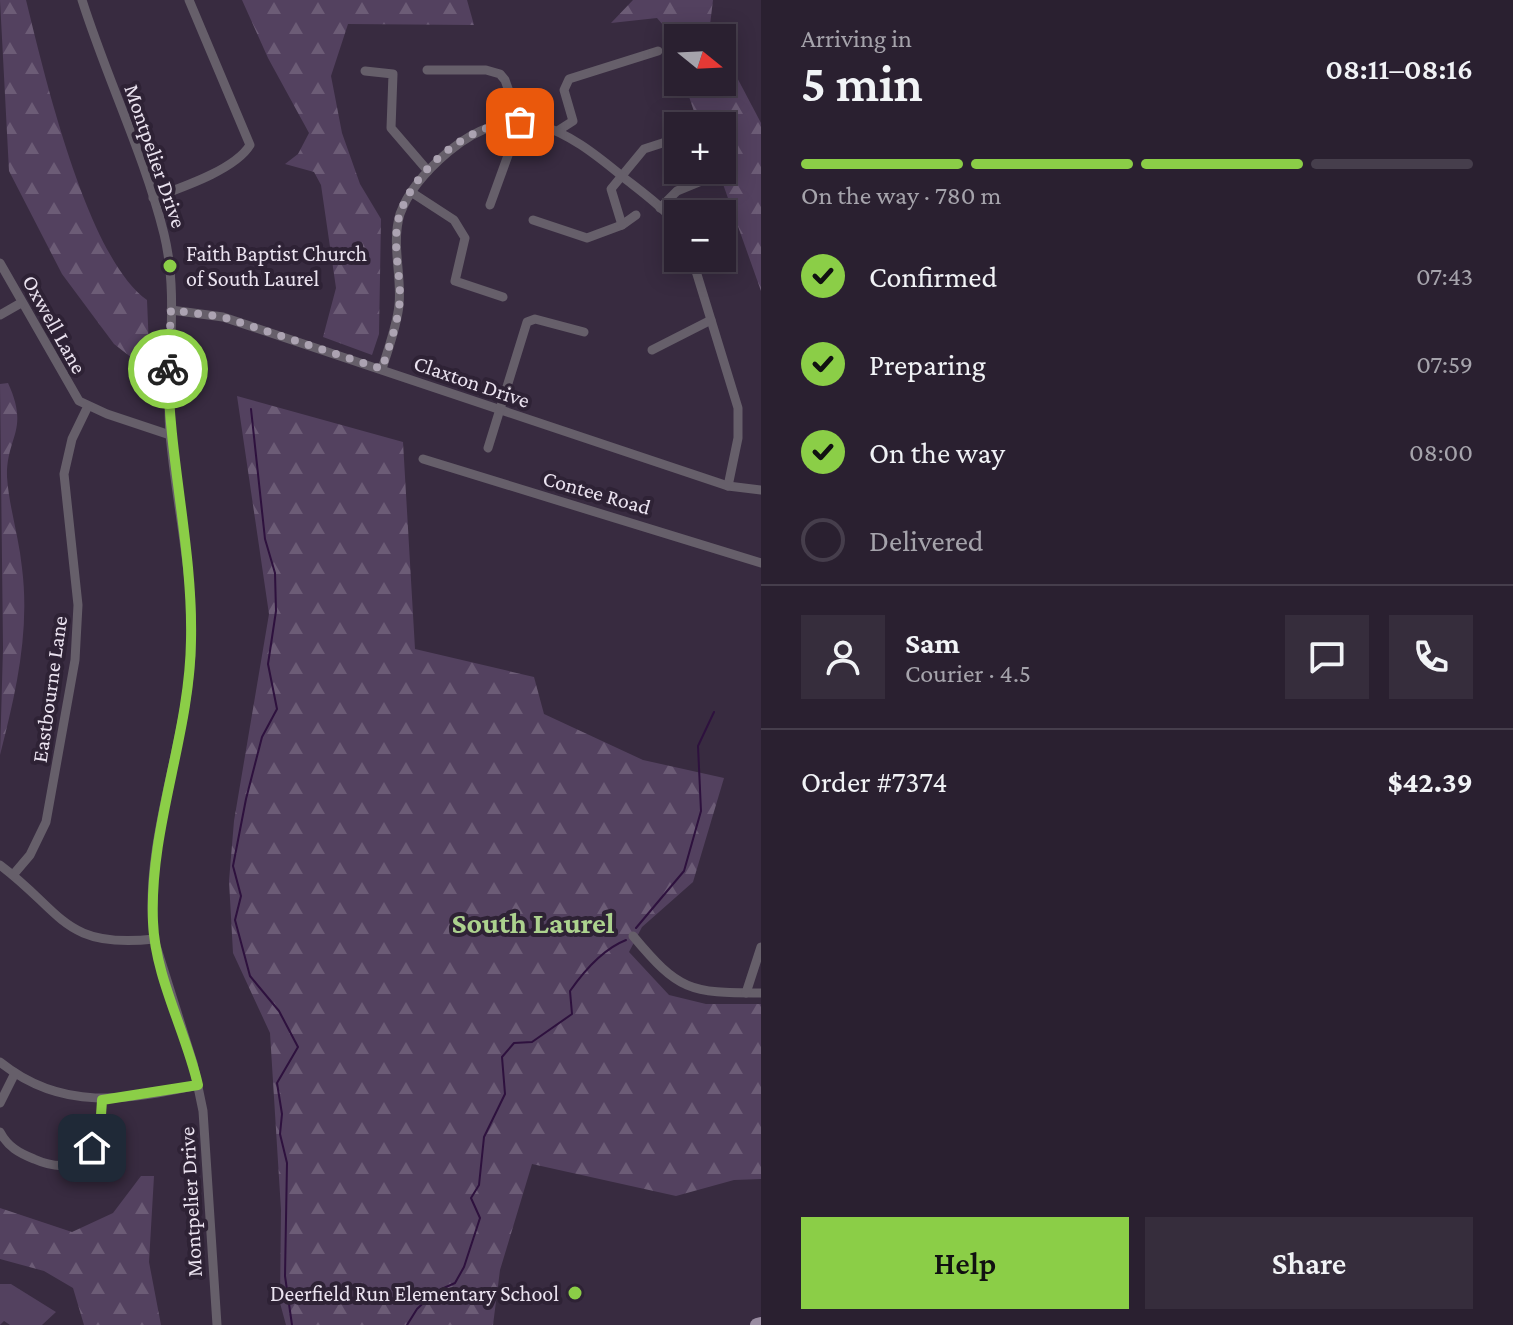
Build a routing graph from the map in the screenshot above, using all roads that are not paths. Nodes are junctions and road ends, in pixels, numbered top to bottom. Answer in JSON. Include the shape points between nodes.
{"nodes":[{"id":1,"x":82,"y":0,"type":"edge"},
{"id":2,"x":189,"y":0,"type":"edge"},
{"id":3,"x":658,"y":51,"type":"dead end"},
{"id":4,"x":427,"y":70,"type":"dead end"},
{"id":5,"x":365,"y":71,"type":"dead end"},
{"id":6,"x":520,"y":122,"type":"junction"},
{"id":7,"x":559,"y":130,"type":"junction"},
{"id":8,"x":664,"y":143,"type":"edge"},
{"id":9,"x":428,"y":171,"type":"junction"},
{"id":10,"x":621,"y":175,"type":"junction"},
{"id":11,"x":694,"y":184,"type":"edge"},
{"id":12,"x":411,"y":192,"type":"junction"},
{"id":13,"x":153,"y":198,"type":"junction"},
{"id":14,"x":490,"y":205,"type":"dead end"},
{"id":15,"x":660,"y":208,"type":"junction"},
{"id":16,"x":664,"y":212,"type":"edge"},
{"id":17,"x":636,"y":215,"type":"dead end"},
{"id":18,"x":533,"y":220,"type":"dead end"},
{"id":19,"x":622,"y":225,"type":"junction"},
{"id":20,"x":0,"y":263,"type":"edge"},
{"id":21,"x":696,"y":272,"type":"edge"},
{"id":22,"x":503,"y":297,"type":"dead end"},
{"id":23,"x":21,"y":303,"type":"junction"},
{"id":24,"x":171,"y":310,"type":"junction"},
{"id":25,"x":0,"y":315,"type":"edge"},
{"id":26,"x":711,"y":320,"type":"junction"},
{"id":27,"x":584,"y":332,"type":"dead end"},
{"id":28,"x":652,"y":350,"type":"dead end"},
{"id":29,"x":382,"y":369,"type":"junction"},
{"id":30,"x":88,"y":406,"type":"junction"},
{"id":31,"x":499,"y":409,"type":"junction"},
{"id":32,"x":170,"y":435,"type":"junction"},
{"id":33,"x":488,"y":448,"type":"dead end"},
{"id":34,"x":423,"y":459,"type":"dead end"},
{"id":35,"x":728,"y":486,"type":"junction"},
{"id":36,"x":761,"y":490,"type":"edge"},
{"id":37,"x":761,"y":563,"type":"edge"},
{"id":38,"x":0,"y":865,"type":"edge"},
{"id":39,"x":13,"y":875,"type":"junction"},
{"id":40,"x":633,"y":936,"type":"dead end"},
{"id":41,"x":154,"y":939,"type":"junction"},
{"id":42,"x":761,"y":947,"type":"edge"},
{"id":43,"x":746,"y":993,"type":"junction"},
{"id":44,"x":761,"y":993,"type":"edge"},
{"id":45,"x":0,"y":1062,"type":"edge"},
{"id":46,"x":15,"y":1073,"type":"junction"},
{"id":47,"x":198,"y":1085,"type":"junction"},
{"id":48,"x":102,"y":1100,"type":"junction"},
{"id":49,"x":0,"y":1103,"type":"edge"},
{"id":50,"x":0,"y":1132,"type":"edge"},
{"id":51,"x":217,"y":1325,"type":"edge"}],
"edges":[{"from":1,"to":13,"type":"street","name":"Montpelier Drive"},
{"from":2,"to":13,"type":"street","via":[[250,145],[215,172]]},
{"from":3,"to":7,"type":"street","via":[[569,79],[564,90],[573,121]]},
{"from":4,"to":6,"type":"street","via":[[500,74]]},
{"from":5,"to":9,"type":"street","via":[[393,74],[391,128]]},
{"from":6,"to":7,"type":"street"},
{"from":6,"to":9,"type":"street","via":[[476,133]]},
{"from":6,"to":14,"type":"street"},
{"from":7,"to":10,"type":"street"},
{"from":8,"to":10,"type":"street","via":[[644,149]]},
{"from":9,"to":12,"type":"street"},
{"from":10,"to":15,"type":"street"},
{"from":10,"to":19,"type":"street","via":[[609,193]]},
{"from":11,"to":15,"type":"street","via":[[677,191]]},
{"from":12,"to":22,"type":"street","via":[[454,220],[465,238],[455,281]]},
{"from":12,"to":29,"type":"street","via":[[397,227],[399,306]]},
{"from":13,"to":24,"type":"street","name":"Montpelier Drive","via":[[170,266]]},
{"from":15,"to":16,"type":"street"},
{"from":17,"to":19,"type":"street"},
{"from":18,"to":19,"type":"street","via":[[587,238]]},
{"from":20,"to":23,"type":"street","name":"Oxwell Lane"},
{"from":21,"to":26,"type":"street"},
{"from":23,"to":25,"type":"street"},
{"from":23,"to":30,"type":"street","name":"Oxwell Lane","via":[[70,388]]},
{"from":24,"to":29,"type":"street","name":"Claxton Drive","via":[[223,317]]},
{"from":24,"to":32,"type":"street","name":"Montpelier Drive"},
{"from":26,"to":28,"type":"street"},
{"from":26,"to":35,"type":"street","via":[[738,408]]},
{"from":27,"to":31,"type":"street","via":[[535,319],[527,322]]},
{"from":29,"to":31,"type":"street","name":"Claxton Drive"},
{"from":30,"to":32,"type":"street"},
{"from":30,"to":39,"type":"street","name":"Eastbourne Lane","via":[[72,439],[64,474],[78,605],[75,660],[46,822]]},
{"from":31,"to":33,"type":"street"},
{"from":31,"to":35,"type":"street","name":"Claxton Drive"},
{"from":32,"to":41,"type":"street","name":"Montpelier Drive","via":[[192,637],[155,873]]},
{"from":34,"to":37,"type":"street","name":"Contee Road"},
{"from":35,"to":36,"type":"street","name":"Claxton Drive"},
{"from":38,"to":39,"type":"street"},
{"from":39,"to":41,"type":"street","via":[[52,914],[83,935],[109,941]]},
{"from":40,"to":43,"type":"street","via":[[678,983],[706,992]]},
{"from":41,"to":47,"type":"street","name":"Montpelier Drive"},
{"from":42,"to":43,"type":"street"},
{"from":43,"to":44,"type":"street"},
{"from":45,"to":46,"type":"street"},
{"from":46,"to":48,"type":"street","via":[[63,1093]]},
{"from":46,"to":49,"type":"street"},
{"from":47,"to":48,"type":"street"},
{"from":47,"to":51,"type":"street","name":"Montpelier Drive"},
{"from":48,"to":50,"type":"street","via":[[97,1141],[70,1165],[34,1160],[11,1148]]}]}
